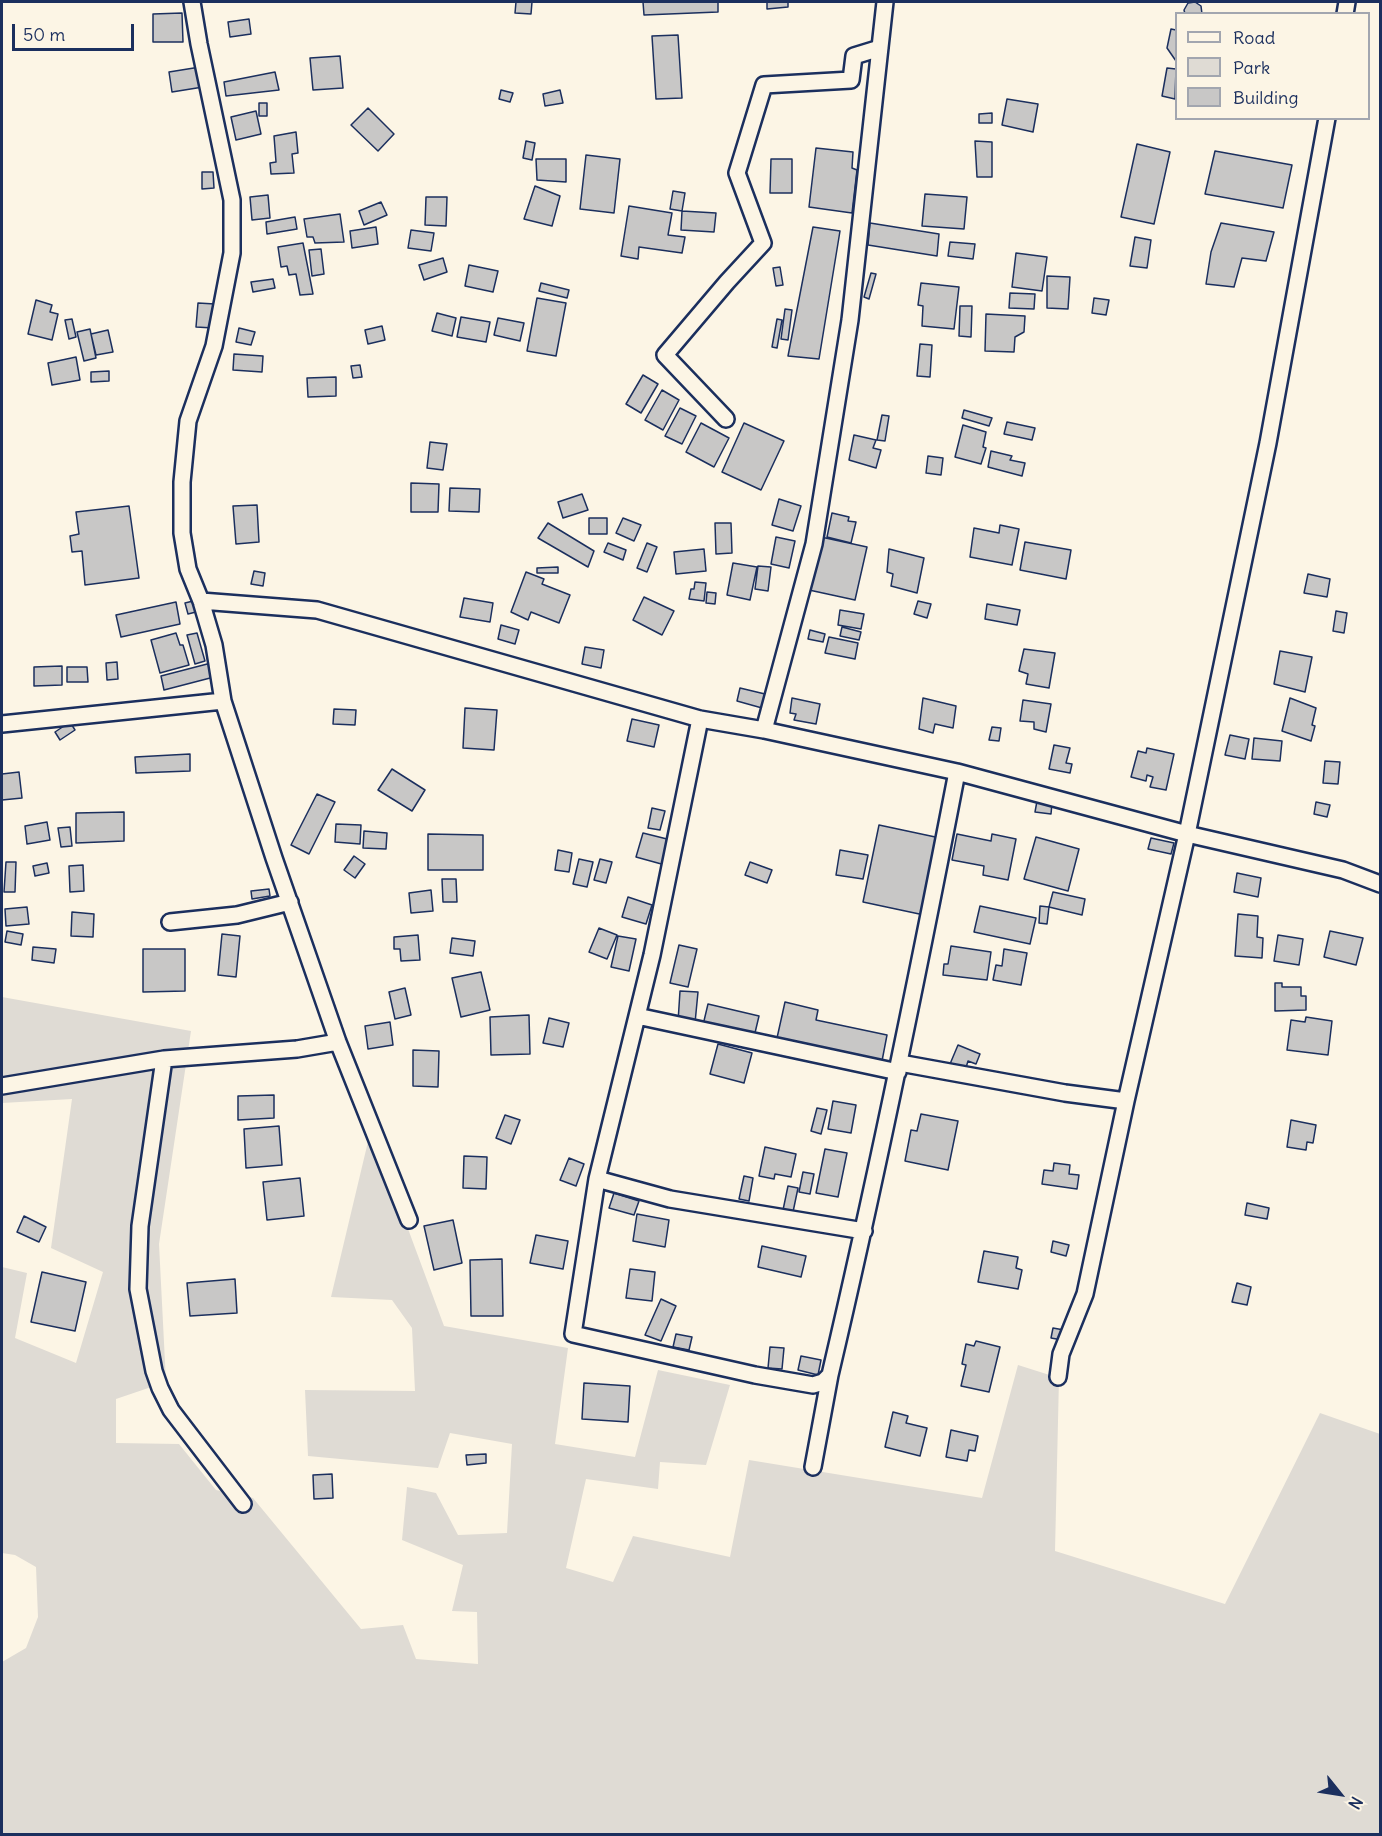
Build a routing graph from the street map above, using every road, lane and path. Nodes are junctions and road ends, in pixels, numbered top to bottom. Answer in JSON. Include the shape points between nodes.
{"nodes":[{"id":1,"x":192,"y":2,"type":"edge"},
{"id":2,"x":885,"y":2,"type":"edge"},
{"id":3,"x":880,"y":48,"type":"junction"},
{"id":4,"x":1327,"y":120,"type":"edge"},
{"id":5,"x":726,"y":419,"type":"dead end"},
{"id":6,"x":201,"y":601,"type":"junction"},
{"id":7,"x":223,"y":701,"type":"junction"},
{"id":8,"x":700,"y":719,"type":"junction"},
{"id":9,"x":2,"y":724,"type":"edge"},
{"id":10,"x":764,"y":730,"type":"junction"},
{"id":11,"x":957,"y":771,"type":"junction"},
{"id":12,"x":1187,"y":834,"type":"junction"},
{"id":13,"x":1380,"y":884,"type":"edge"},
{"id":14,"x":290,"y":902,"type":"junction"},
{"id":15,"x":170,"y":922,"type":"dead end"},
{"id":16,"x":637,"y":1016,"type":"junction"},
{"id":17,"x":338,"y":1041,"type":"junction"},
{"id":18,"x":164,"y":1059,"type":"junction"},
{"id":19,"x":899,"y":1067,"type":"junction"},
{"id":20,"x":2,"y":1086,"type":"edge"},
{"id":21,"x":1126,"y":1101,"type":"junction"},
{"id":22,"x":597,"y":1179,"type":"junction"},
{"id":23,"x":409,"y":1220,"type":"dead end"},
{"id":24,"x":864,"y":1231,"type":"junction"},
{"id":25,"x":830,"y":1375,"type":"junction"},
{"id":26,"x":1058,"y":1377,"type":"dead end"},
{"id":27,"x":813,"y":1467,"type":"dead end"},
{"id":28,"x":243,"y":1504,"type":"dead end"}],
"edges":[{"from":1,"to":6,"type":"street","via":[[233,217],[232,253],[214,346],[188,421],[182,482],[182,533],[188,569]]},
{"from":2,"to":3,"type":"street"},
{"from":3,"to":5,"type":"street","via":[[854,56],[851,80],[764,85],[737,174],[763,243],[665,355]]},
{"from":3,"to":10,"type":"street","via":[[850,320],[814,544]]},
{"from":4,"to":12,"type":"street","via":[[1268,443]]},
{"from":6,"to":7,"type":"street","via":[[214,645]]},
{"from":6,"to":8,"type":"street","via":[[317,610]]},
{"from":7,"to":9,"type":"street"},
{"from":7,"to":14,"type":"street"},
{"from":8,"to":10,"type":"street"},
{"from":8,"to":16,"type":"street"},
{"from":10,"to":11,"type":"street"},
{"from":11,"to":12,"type":"street"},
{"from":11,"to":19,"type":"street"},
{"from":12,"to":13,"type":"street","via":[[1343,870]]},
{"from":12,"to":21,"type":"street"},
{"from":14,"to":15,"type":"street","via":[[237,915]]},
{"from":14,"to":17,"type":"street"},
{"from":16,"to":19,"type":"street"},
{"from":16,"to":22,"type":"street"},
{"from":17,"to":18,"type":"street","via":[[297,1049]]},
{"from":17,"to":23,"type":"street"},
{"from":18,"to":20,"type":"street"},
{"from":18,"to":28,"type":"street","via":[[140,1226],[138,1289],[160,1388],[171,1410]]},
{"from":19,"to":21,"type":"street"},
{"from":19,"to":24,"type":"street"},
{"from":21,"to":26,"type":"street","via":[[1085,1294],[1062,1354]]},
{"from":22,"to":24,"type":"street","via":[[670,1199]]},
{"from":22,"to":25,"type":"street","via":[[573,1334],[813,1385]]},
{"from":24,"to":25,"type":"street"},
{"from":25,"to":27,"type":"street"}]}
